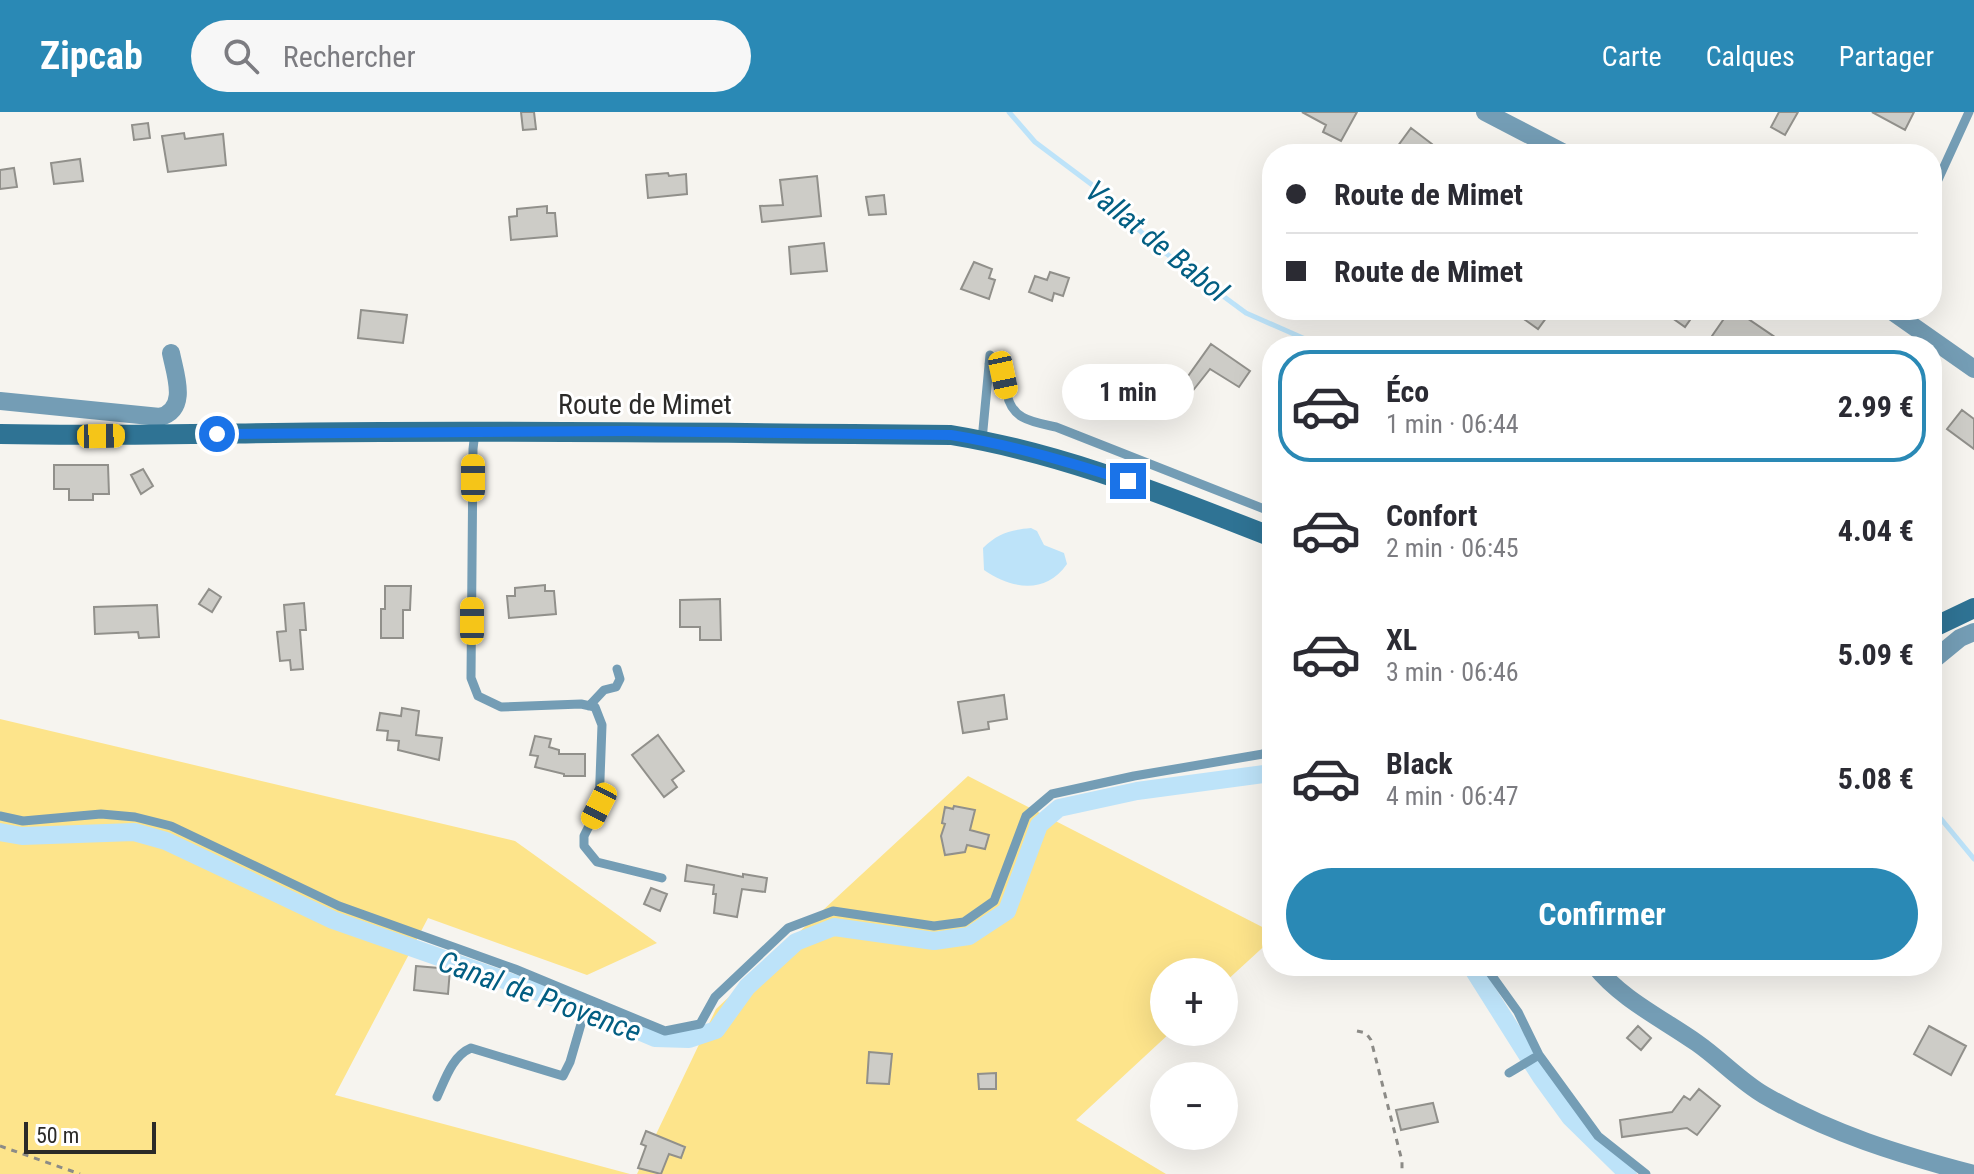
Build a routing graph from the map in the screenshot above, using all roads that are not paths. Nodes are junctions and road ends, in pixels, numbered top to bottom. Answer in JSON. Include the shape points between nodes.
{"nodes":[{"id":1,"x":1485,"y":112,"type":"edge"},
{"id":2,"x":1969,"y":112,"type":"edge"},
{"id":3,"x":1547,"y":144,"type":"edge"},
{"id":4,"x":1942,"y":171,"type":"edge"},
{"id":5,"x":1904,"y":320,"type":"edge"},
{"id":6,"x":1927,"y":336,"type":"edge"},
{"id":7,"x":1942,"y":347,"type":"edge"},
{"id":8,"x":171,"y":353,"type":"dead end"},
{"id":9,"x":1974,"y":369,"type":"edge"},
{"id":10,"x":0,"y":401,"type":"edge"},
{"id":11,"x":475,"y":431,"type":"junction"},
{"id":12,"x":0,"y":434,"type":"edge"},
{"id":13,"x":982,"y":440,"type":"junction"},
{"id":14,"x":1262,"y":508,"type":"edge"},
{"id":15,"x":1262,"y":533,"type":"edge"},
{"id":16,"x":1974,"y":608,"type":"edge"},
{"id":17,"x":1942,"y":623,"type":"edge"},
{"id":18,"x":1974,"y":632,"type":"edge"},
{"id":19,"x":1942,"y":653,"type":"edge"},
{"id":20,"x":617,"y":669,"type":"dead end"},
{"id":21,"x":589,"y":706,"type":"junction"},
{"id":22,"x":1262,"y":754,"type":"edge"},
{"id":23,"x":0,"y":816,"type":"edge"},
{"id":24,"x":662,"y":878,"type":"dead end"},
{"id":25,"x":1492,"y":976,"type":"edge"},
{"id":26,"x":1603,"y":976,"type":"edge"},
{"id":27,"x":588,"y":1000,"type":"junction"},
{"id":28,"x":1538,"y":1056,"type":"junction"},
{"id":29,"x":1509,"y":1073,"type":"dead end"},
{"id":30,"x":437,"y":1097,"type":"dead end"},
{"id":31,"x":1646,"y":1174,"type":"edge"},
{"id":32,"x":1974,"y":1174,"type":"edge"}],
"edges":[{"from":1,"to":3,"type":"street"},
{"from":2,"to":4,"type":"lane"},
{"from":5,"to":6,"type":"street"},
{"from":7,"to":9,"type":"street"},
{"from":8,"to":10,"type":"street","via":[[178,398],[169,415]]},
{"from":11,"to":12,"type":"main road","name":"Route de Mimet"},
{"from":11,"to":13,"type":"main road","name":"Route de Mimet","via":[[951,435]]},
{"from":11,"to":21,"type":"lane","via":[[471,678],[478,696],[501,707]]},
{"from":13,"to":14,"type":"lane","via":[[989,360],[1000,369],[1009,405],[1024,419]]},
{"from":13,"to":15,"type":"main road","name":"Route de Mimet","via":[[1054,456]]},
{"from":16,"to":17,"type":"main road"},
{"from":18,"to":19,"type":"street"},
{"from":20,"to":21,"type":"lane","via":[[616,687],[604,690]]},
{"from":21,"to":24,"type":"lane","via":[[595,707],[602,725],[599,806],[584,846],[597,862]]},
{"from":22,"to":27,"type":"lane","via":[[1052,794],[1026,816],[994,901],[964,922],[934,926],[833,911],[788,928],[715,997],[700,1024],[665,1031]]},
{"from":23,"to":27,"type":"lane","via":[[23,821],[101,814],[171,826],[339,906]]},
{"from":25,"to":28,"type":"lane","via":[[1518,1012]]},
{"from":26,"to":32,"type":"street","via":[[1761,1094],[1864,1142]]},
{"from":27,"to":30,"type":"lane","via":[[563,1076],[471,1048],[451,1067]]},
{"from":28,"to":29,"type":"lane"},
{"from":28,"to":31,"type":"lane","via":[[1598,1136]]}]}
